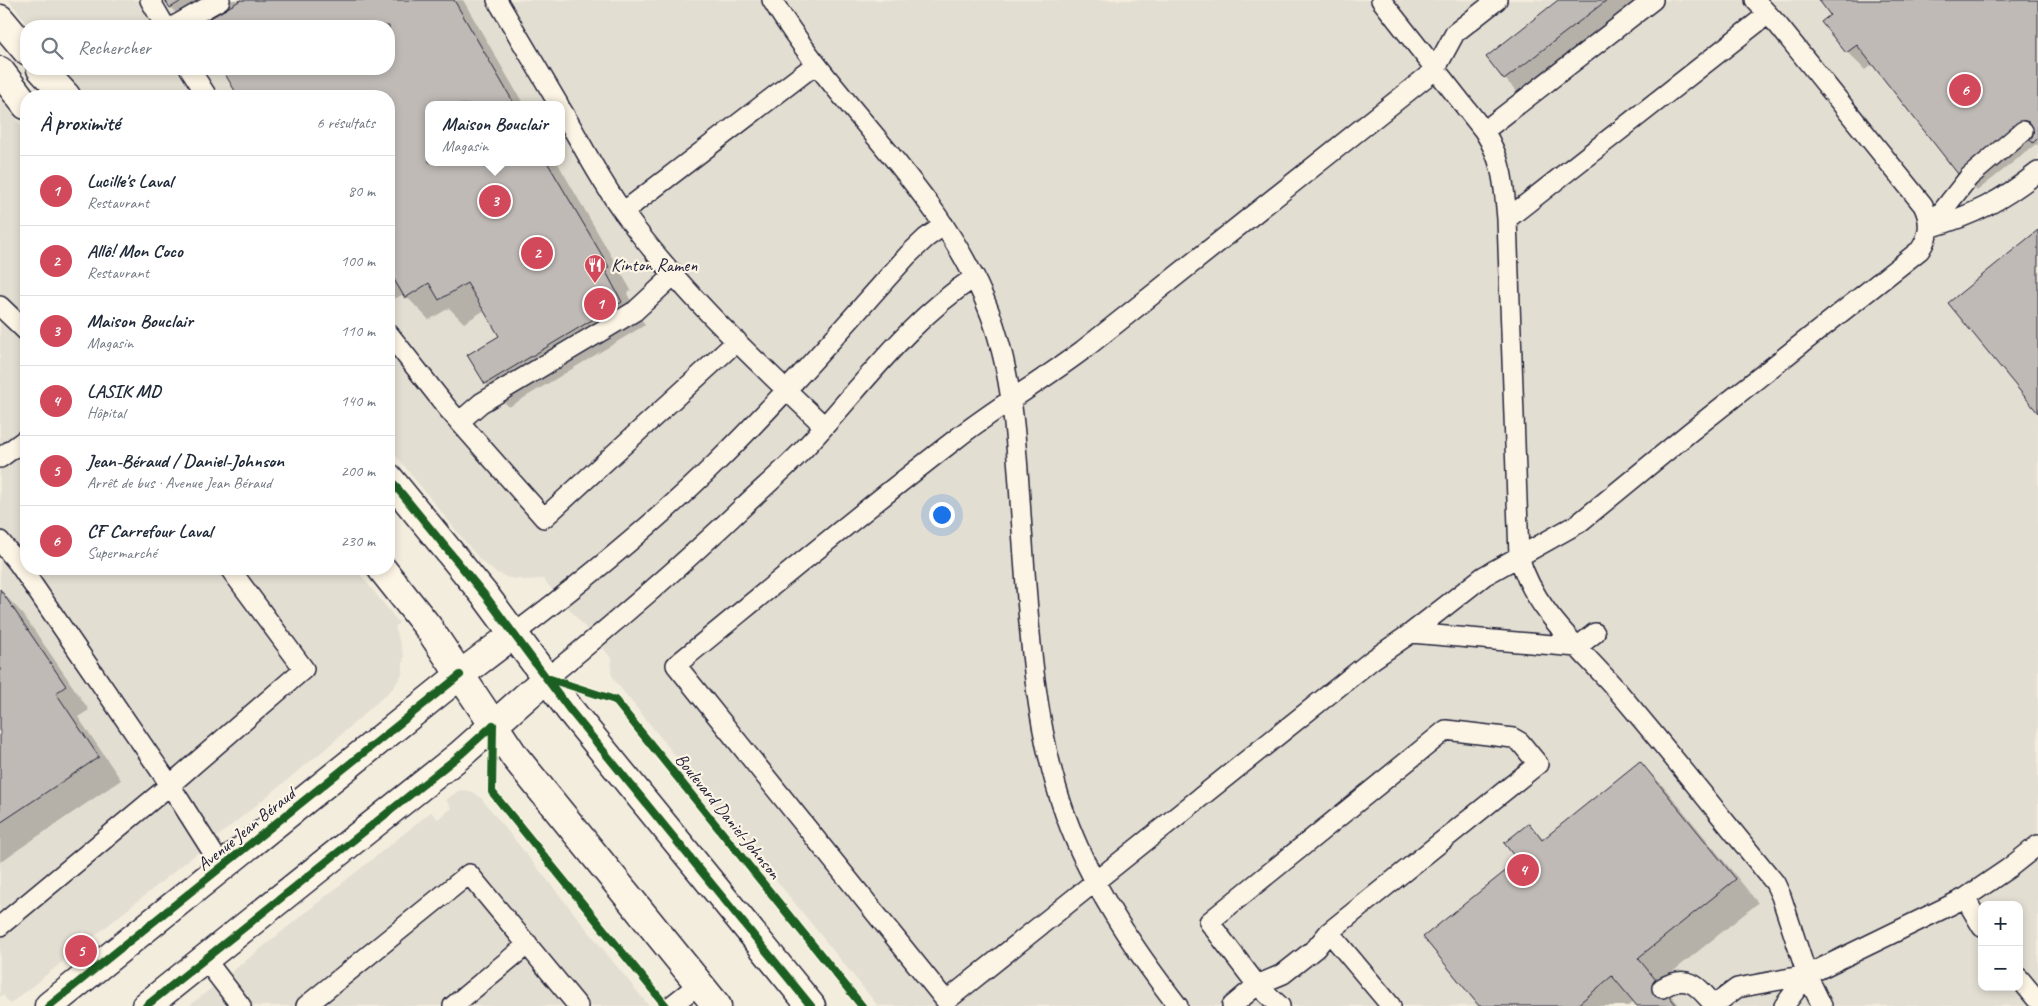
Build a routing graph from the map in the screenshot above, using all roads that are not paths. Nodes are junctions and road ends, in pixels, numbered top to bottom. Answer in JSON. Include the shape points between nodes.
{"nodes":[{"id":1,"x":150,"y":0,"type":"edge"},
{"id":2,"x":220,"y":0,"type":"edge"},
{"id":3,"x":497,"y":0,"type":"edge"},
{"id":4,"x":772,"y":0,"type":"edge"},
{"id":5,"x":1381,"y":0,"type":"edge"},
{"id":6,"x":1497,"y":0,"type":"edge"},
{"id":7,"x":1652,"y":0,"type":"edge"},
{"id":8,"x":1761,"y":7,"type":"edge"},
{"id":9,"x":0,"y":19,"type":"edge"},
{"id":10,"x":162,"y":20,"type":"edge"},
{"id":11,"x":185,"y":20,"type":"edge"},
{"id":12,"x":20,"y":43,"type":"edge"},
{"id":13,"x":816,"y":64,"type":"junction"},
{"id":14,"x":1434,"y":70,"type":"junction"},
{"id":15,"x":0,"y":71,"type":"edge"},
{"id":16,"x":47,"y":75,"type":"edge"},
{"id":17,"x":194,"y":75,"type":"edge"},
{"id":18,"x":60,"y":90,"type":"edge"},
{"id":19,"x":202,"y":90,"type":"edge"},
{"id":20,"x":20,"y":97,"type":"edge"},
{"id":21,"x":557,"y":101,"type":"edge"},
{"id":22,"x":565,"y":116,"type":"edge"},
{"id":23,"x":1484,"y":131,"type":"junction"},
{"id":24,"x":2024,"y":131,"type":"dead end"},
{"id":25,"x":2038,"y":172,"type":"edge"},
{"id":26,"x":623,"y":212,"type":"junction"},
{"id":27,"x":1507,"y":218,"type":"junction"},
{"id":28,"x":944,"y":226,"type":"junction"},
{"id":29,"x":1929,"y":228,"type":"junction"},
{"id":30,"x":675,"y":274,"type":"junction"},
{"id":31,"x":975,"y":277,"type":"junction"},
{"id":32,"x":0,"y":306,"type":"edge"},
{"id":33,"x":20,"y":326,"type":"edge"},
{"id":34,"x":737,"y":341,"type":"junction"},
{"id":35,"x":395,"y":342,"type":"edge"},
{"id":36,"x":786,"y":390,"type":"junction"},
{"id":37,"x":1010,"y":399,"type":"junction"},
{"id":38,"x":459,"y":422,"type":"junction"},
{"id":39,"x":824,"y":426,"type":"junction"},
{"id":40,"x":20,"y":443,"type":"edge"},
{"id":41,"x":0,"y":458,"type":"edge"},
{"id":42,"x":395,"y":485,"type":"edge"},
{"id":43,"x":0,"y":541,"type":"edge"},
{"id":44,"x":1519,"y":556,"type":"junction"},
{"id":45,"x":20,"y":567,"type":"edge"},
{"id":46,"x":26,"y":575,"type":"edge"},
{"id":47,"x":234,"y":575,"type":"edge"},
{"id":48,"x":387,"y":575,"type":"edge"},
{"id":49,"x":1412,"y":633,"type":"junction"},
{"id":50,"x":1595,"y":633,"type":"dead end"},
{"id":51,"x":514,"y":634,"type":"junction"},
{"id":52,"x":1577,"y":647,"type":"junction"},
{"id":53,"x":460,"y":675,"type":"junction"},
{"id":54,"x":547,"y":678,"type":"junction"},
{"id":55,"x":493,"y":726,"type":"junction"},
{"id":56,"x":170,"y":785,"type":"junction"},
{"id":57,"x":2038,"y":845,"type":"edge"},
{"id":58,"x":222,"y":867,"type":"junction"},
{"id":59,"x":1096,"y":882,"type":"junction"},
{"id":60,"x":1965,"y":898,"type":"junction"},
{"id":61,"x":1978,"y":920,"type":"edge"},
{"id":62,"x":0,"y":926,"type":"edge"},
{"id":63,"x":1329,"y":932,"type":"junction"},
{"id":64,"x":528,"y":944,"type":"junction"},
{"id":65,"x":205,"y":959,"type":"junction"},
{"id":66,"x":1807,"y":975,"type":"junction"},
{"id":67,"x":2023,"y":983,"type":"edge"},
{"id":68,"x":699,"y":984,"type":"junction"},
{"id":69,"x":1257,"y":985,"type":"junction"},
{"id":70,"x":1662,"y":988,"type":"dead end"},
{"id":71,"x":2038,"y":1001,"type":"edge"},
{"id":72,"x":463,"y":1003,"type":"edge"},
{"id":73,"x":49,"y":1006,"type":"edge"},
{"id":74,"x":146,"y":1006,"type":"edge"},
{"id":75,"x":242,"y":1006,"type":"edge"},
{"id":76,"x":306,"y":1006,"type":"edge"},
{"id":77,"x":578,"y":1006,"type":"edge"},
{"id":78,"x":671,"y":1006,"type":"edge"},
{"id":79,"x":717,"y":1006,"type":"edge"},
{"id":80,"x":811,"y":1006,"type":"edge"},
{"id":81,"x":1178,"y":1006,"type":"edge"},
{"id":82,"x":1232,"y":1006,"type":"edge"},
{"id":83,"x":1280,"y":1006,"type":"edge"},
{"id":84,"x":1391,"y":1006,"type":"edge"},
{"id":85,"x":1714,"y":1006,"type":"edge"},
{"id":86,"x":1784,"y":1006,"type":"edge"},
{"id":87,"x":1822,"y":1006,"type":"edge"}],
"edges":[{"from":1,"to":10,"type":"lane"},
{"from":2,"to":11,"type":"lane"},
{"from":3,"to":21,"type":"lane"},
{"from":4,"to":13,"type":"lane"},
{"from":5,"to":14,"type":"lane"},
{"from":6,"to":14,"type":"lane","via":[[1455,33]]},
{"from":7,"to":23,"type":"lane"},
{"from":8,"to":27,"type":"lane"},
{"from":8,"to":29,"type":"lane","via":[[1923,205]]},
{"from":9,"to":12,"type":"street"},
{"from":13,"to":26,"type":"lane"},
{"from":13,"to":28,"type":"lane","via":[[908,176]]},
{"from":14,"to":23,"type":"lane"},
{"from":14,"to":37,"type":"lane","via":[[1083,350],[1046,378]]},
{"from":15,"to":20,"type":"street"},
{"from":16,"to":18,"type":"street"},
{"from":17,"to":19,"type":"lane"},
{"from":22,"to":26,"type":"lane"},
{"from":23,"to":27,"type":"lane","via":[[1502,169]]},
{"from":24,"to":29,"type":"lane","via":[[1969,177]]},
{"from":25,"to":29,"type":"lane","via":[[1982,210]]},
{"from":26,"to":30,"type":"lane"},
{"from":27,"to":44,"type":"lane"},
{"from":28,"to":31,"type":"lane"},
{"from":28,"to":36,"type":"lane","via":[[908,255]]},
{"from":29,"to":44,"type":"lane","via":[[1924,244],[1914,255],[1579,523]]},
{"from":30,"to":34,"type":"lane"},
{"from":30,"to":38,"type":"lane","via":[[635,311],[481,403]]},
{"from":31,"to":37,"type":"lane","via":[[992,318]]},
{"from":31,"to":39,"type":"lane","via":[[954,291],[904,337]]},
{"from":32,"to":33,"type":"lane"},
{"from":34,"to":36,"type":"lane"},
{"from":34,"to":38,"type":"lane","via":[[544,518]]},
{"from":35,"to":38,"type":"lane"},
{"from":36,"to":39,"type":"lane"},
{"from":36,"to":51,"type":"lane","via":[[715,464],[641,531]]},
{"from":37,"to":59,"type":"lane","via":[[1027,605],[1042,717],[1064,811]]},
{"from":37,"to":59,"type":"lane","via":[[956,438],[676,664],[946,1001]]},
{"from":39,"to":54,"type":"lane","via":[[712,537]]},
{"from":40,"to":41,"type":"lane"},
{"from":42,"to":51,"type":"street"},
{"from":43,"to":45,"type":"lane"},
{"from":44,"to":49,"type":"lane","via":[[1484,576]]},
{"from":44,"to":52,"type":"lane","via":[[1532,590]]},
{"from":46,"to":56,"type":"lane"},
{"from":47,"to":56,"type":"lane","via":[[304,669]]},
{"from":48,"to":53,"type":"street"},
{"from":49,"to":52,"type":"lane"},
{"from":49,"to":59,"type":"lane","via":[[1372,660]]},
{"from":50,"to":52,"type":"lane"},
{"from":51,"to":53,"type":"street","name":"Avenue Jean Béraud"},
{"from":51,"to":54,"type":"street"},
{"from":52,"to":66,"type":"lane","via":[[1621,695],[1775,883]]},
{"from":53,"to":55,"type":"street"},
{"from":53,"to":58,"type":"street","name":"Avenue Jean Béraud"},
{"from":54,"to":55,"type":"street"},
{"from":54,"to":80,"type":"street"},
{"from":55,"to":65,"type":"street"},
{"from":55,"to":68,"type":"street"},
{"from":56,"to":58,"type":"lane"},
{"from":56,"to":62,"type":"lane"},
{"from":57,"to":60,"type":"lane"},
{"from":58,"to":73,"type":"street","name":"Avenue Jean Béraud"},
{"from":59,"to":81,"type":"lane","via":[[1147,965]]},
{"from":60,"to":61,"type":"lane"},
{"from":60,"to":66,"type":"lane"},
{"from":63,"to":69,"type":"lane","via":[[1316,948],[1283,974]]},
{"from":63,"to":69,"type":"lane","via":[[1538,764],[1520,742],[1513,738],[1446,730],[1209,922]]},
{"from":63,"to":84,"type":"lane"},
{"from":64,"to":72,"type":"lane"},
{"from":64,"to":76,"type":"lane","via":[[469,874]]},
{"from":64,"to":77,"type":"lane"},
{"from":65,"to":74,"type":"street"},
{"from":65,"to":75,"type":"lane"},
{"from":66,"to":85,"type":"lane","via":[[1737,988]]},
{"from":66,"to":86,"type":"lane"},
{"from":66,"to":87,"type":"lane"},
{"from":67,"to":71,"type":"lane"},
{"from":68,"to":78,"type":"lane"},
{"from":68,"to":79,"type":"street"},
{"from":69,"to":82,"type":"lane"},
{"from":69,"to":83,"type":"lane"},
{"from":70,"to":85,"type":"lane","via":[[1676,982],[1694,984]]}]}
